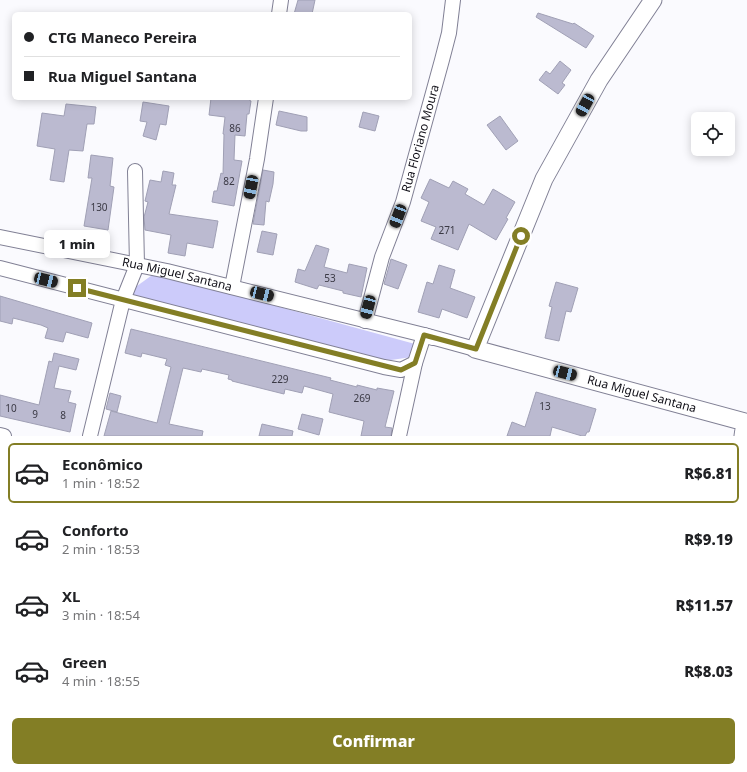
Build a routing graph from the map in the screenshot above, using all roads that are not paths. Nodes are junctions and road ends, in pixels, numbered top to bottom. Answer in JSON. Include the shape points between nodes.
{"nodes":[{"id":1,"x":281,"y":0,"type":"edge"},
{"id":2,"x":453,"y":0,"type":"edge"},
{"id":3,"x":653,"y":0,"type":"edge"},
{"id":4,"x":279,"y":12,"type":"edge"},
{"id":5,"x":266,"y":100,"type":"edge"},
{"id":6,"x":135,"y":171,"type":"dead end"},
{"id":7,"x":0,"y":237,"type":"edge"},
{"id":8,"x":137,"y":265,"type":"junction"},
{"id":9,"x":0,"y":268,"type":"edge"},
{"id":10,"x":232,"y":287,"type":"junction"},
{"id":11,"x":123,"y":300,"type":"junction"},
{"id":12,"x":365,"y":321,"type":"junction"},
{"id":13,"x":476,"y":349,"type":"junction"},
{"id":14,"x":415,"y":363,"type":"junction"},
{"id":15,"x":745,"y":427,"type":"edge"},
{"id":16,"x":0,"y":435,"type":"edge"},
{"id":17,"x":4,"y":436,"type":"edge"},
{"id":18,"x":90,"y":436,"type":"edge"},
{"id":19,"x":399,"y":436,"type":"edge"}],
"edges":[{"from":1,"to":4,"type":"street"},
{"from":2,"to":12,"type":"street","name":"Rua Floriano Moura","via":[[449,33],[442,60],[403,202],[382,257]]},
{"from":3,"to":13,"type":"street","via":[[599,80],[544,179]]},
{"from":5,"to":10,"type":"street"},
{"from":6,"to":8,"type":"street"},
{"from":7,"to":8,"type":"street","name":"Rua Miguel Santana"},
{"from":8,"to":10,"type":"street","name":"Rua Miguel Santana"},
{"from":8,"to":11,"type":"street"},
{"from":9,"to":11,"type":"street"},
{"from":10,"to":12,"type":"street","name":"Rua Miguel Santana"},
{"from":11,"to":14,"type":"street","via":[[384,367],[401,370]]},
{"from":11,"to":18,"type":"street"},
{"from":12,"to":13,"type":"street","name":"Rua Miguel Santana"},
{"from":13,"to":14,"type":"street","via":[[424,335]]},
{"from":13,"to":15,"type":"street","name":"Rua Miguel Santana"},
{"from":14,"to":19,"type":"street"},
{"from":16,"to":17,"type":"street"}]}
